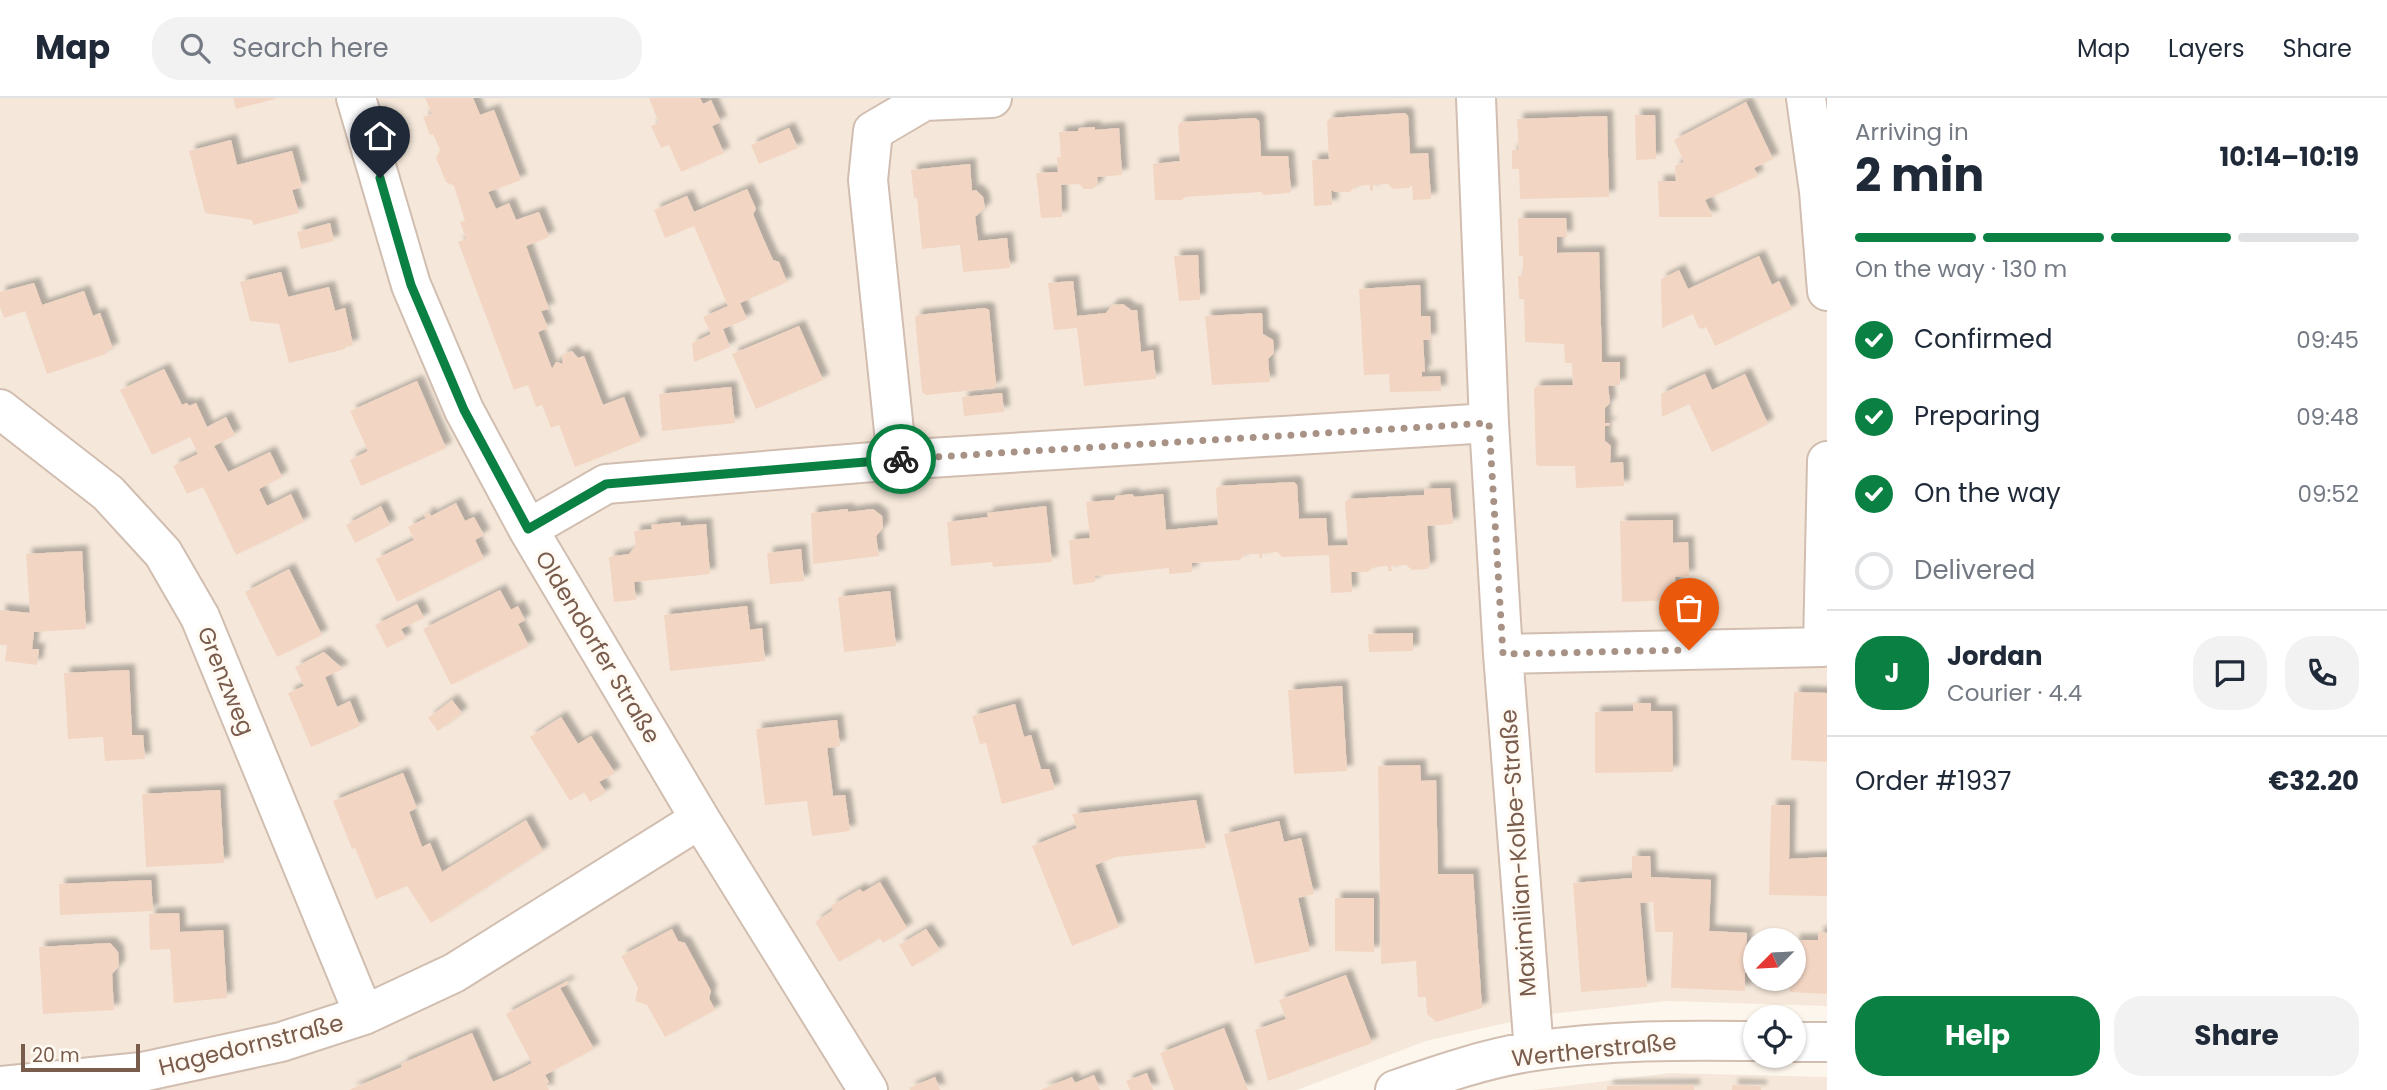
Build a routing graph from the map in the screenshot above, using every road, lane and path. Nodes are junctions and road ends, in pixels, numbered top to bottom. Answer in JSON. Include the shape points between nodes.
{"nodes":[{"id":1,"x":356,"y":98,"type":"edge"},
{"id":2,"x":992,"y":98,"type":"edge"},
{"id":3,"x":1476,"y":98,"type":"edge"},
{"id":4,"x":1806,"y":98,"type":"edge"},
{"id":5,"x":1827,"y":291,"type":"edge"},
{"id":6,"x":0,"y":409,"type":"edge"},
{"id":7,"x":1489,"y":423,"type":"junction"},
{"id":8,"x":897,"y":460,"type":"junction"},
{"id":9,"x":1827,"y":461,"type":"edge"},
{"id":10,"x":528,"y":529,"type":"junction"},
{"id":11,"x":1503,"y":654,"type":"junction"},
{"id":12,"x":700,"y":819,"type":"junction"},
{"id":13,"x":364,"y":1015,"type":"junction"},
{"id":14,"x":1743,"y":1041,"type":"edge"},
{"id":15,"x":1806,"y":1042,"type":"edge"},
{"id":16,"x":1827,"y":1042,"type":"edge"},
{"id":17,"x":1534,"y":1051,"type":"junction"},
{"id":18,"x":0,"y":1086,"type":"edge"},
{"id":19,"x":868,"y":1090,"type":"edge"},
{"id":20,"x":1395,"y":1090,"type":"edge"}],
"edges":[{"from":1,"to":10,"type":"street","name":"Oldendorfer Straße","via":[[411,285],[464,410]]},
{"from":2,"to":8,"type":"street","via":[[924,101],[873,131],[868,180]]},
{"from":3,"to":7,"type":"street","name":"Maximilian-Kolbe-Straße"},
{"from":4,"to":5,"type":"street"},
{"from":6,"to":13,"type":"street","name":"Grenzweg","via":[[108,493],[163,553],[200,617]]},
{"from":7,"to":8,"type":"street"},
{"from":7,"to":11,"type":"street","name":"Maximilian-Kolbe-Straße"},
{"from":8,"to":10,"type":"street","via":[[606,484]]},
{"from":9,"to":11,"type":"street","via":[[1823,647]]},
{"from":10,"to":12,"type":"street","name":"Oldendorfer Straße"},
{"from":11,"to":17,"type":"street","name":"Maximilian-Kolbe-Straße"},
{"from":12,"to":13,"type":"street","name":"Hagedornstraße","via":[[454,973]]},
{"from":12,"to":19,"type":"street","name":"Oldendorfer Straße"},
{"from":13,"to":18,"type":"street","name":"Hagedornstraße","via":[[281,1042],[142,1072]]},
{"from":14,"to":17,"type":"street","name":"Wertherstraße","via":[[1666,1040]]},
{"from":15,"to":16,"type":"street"},
{"from":17,"to":20,"type":"street","name":"Wertherstraße"}]}
